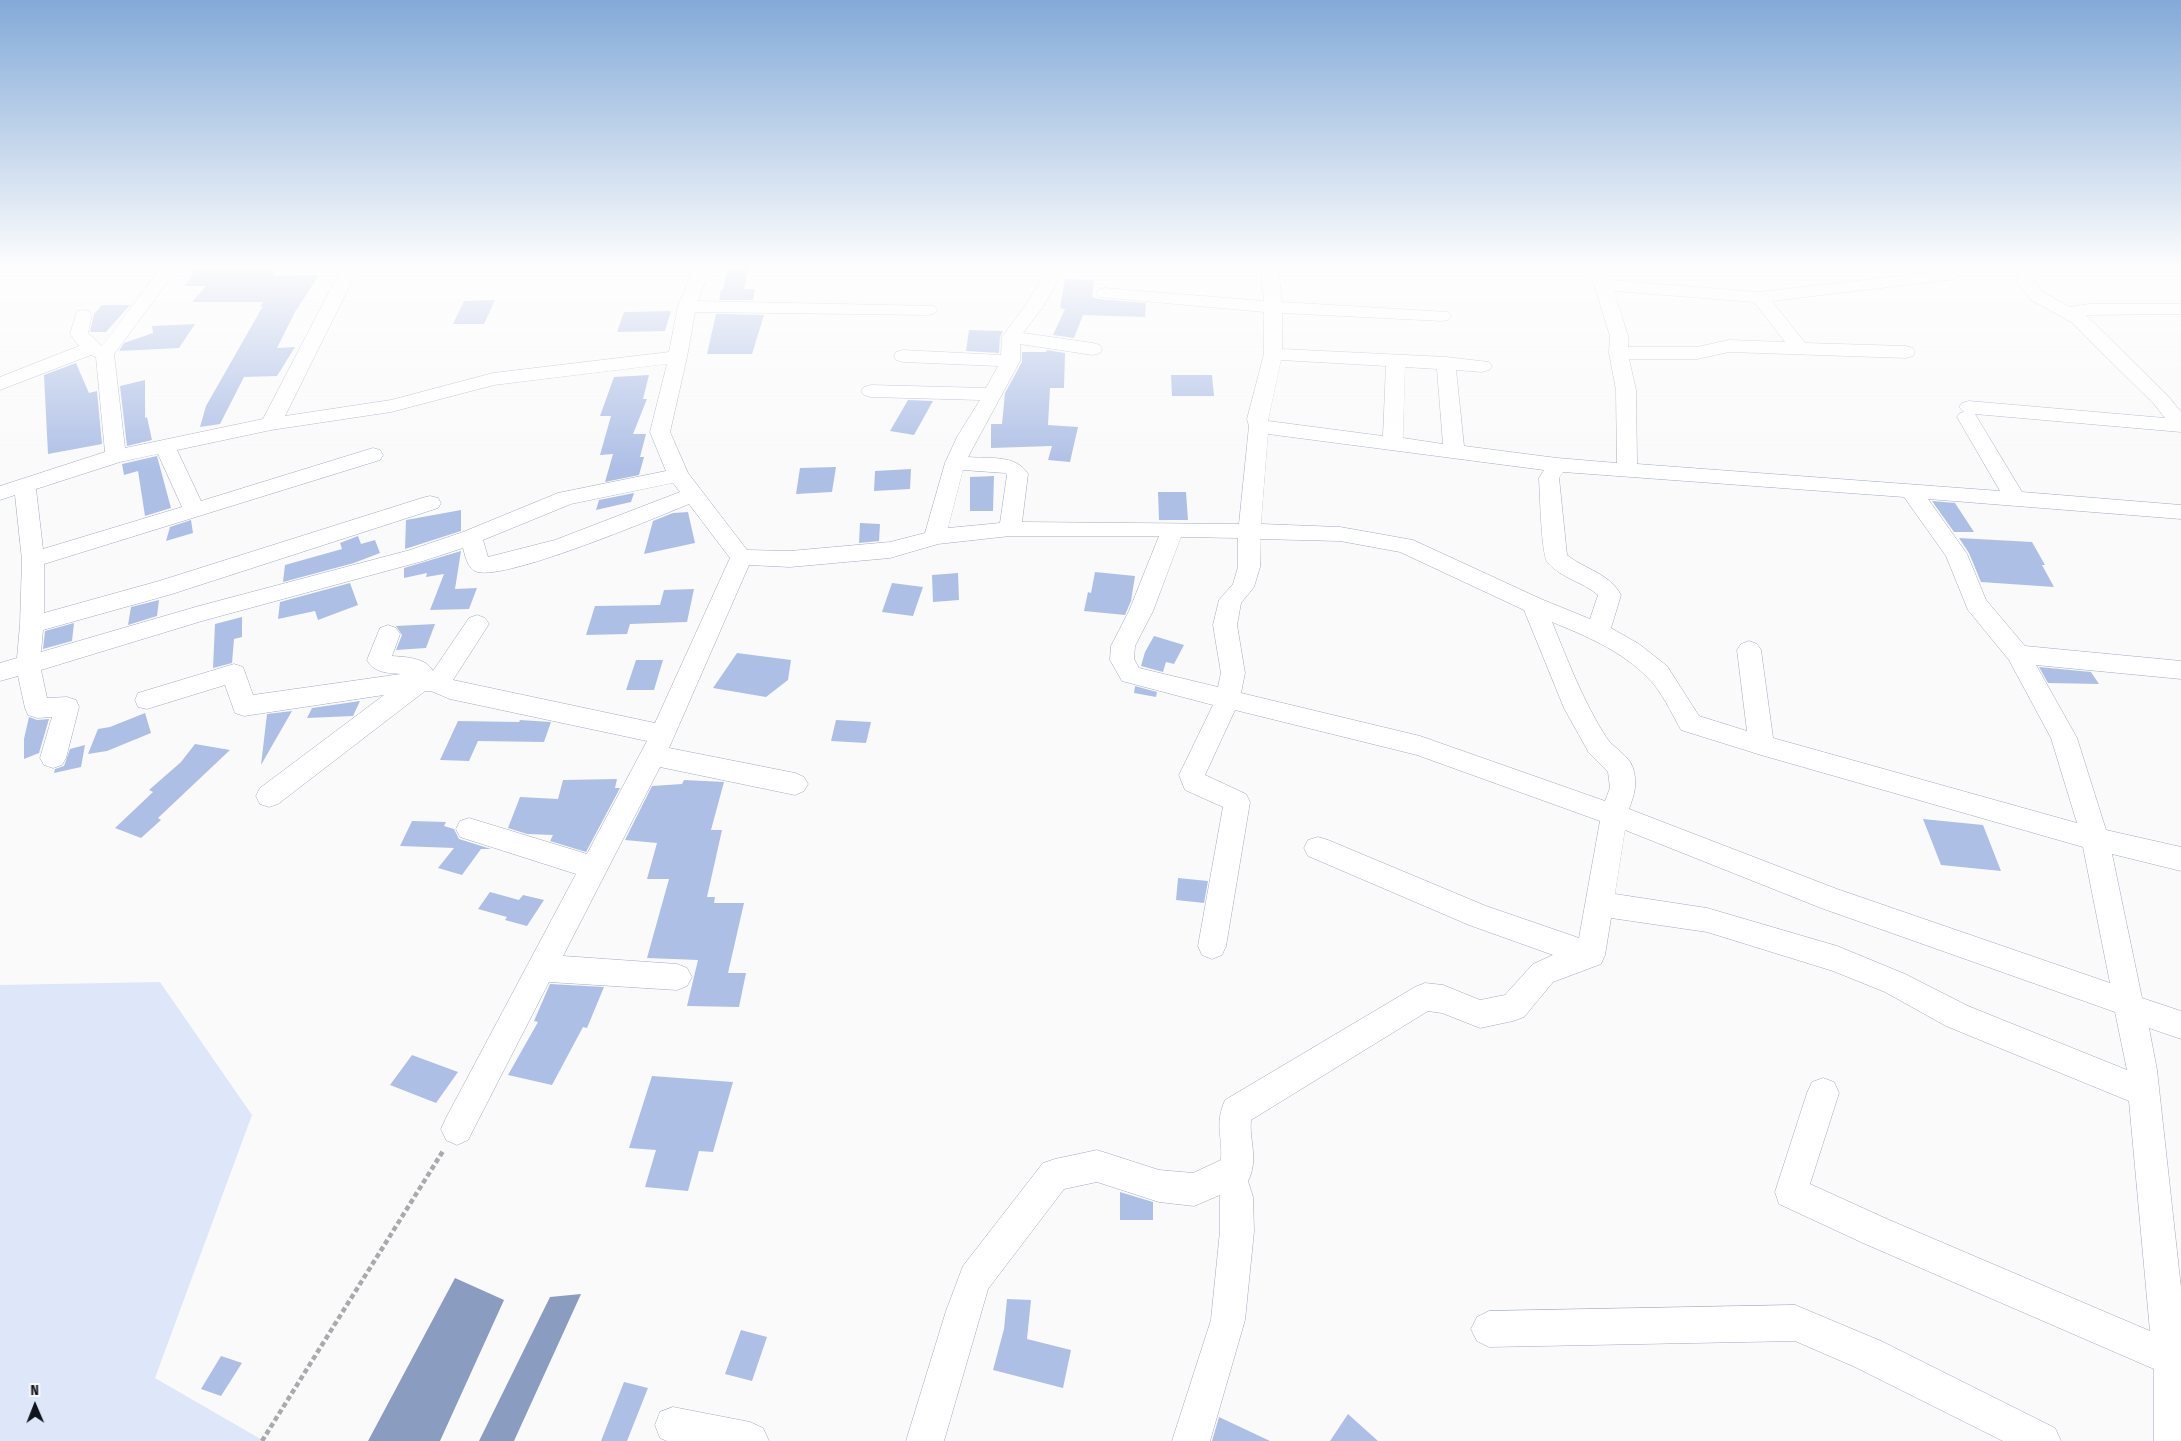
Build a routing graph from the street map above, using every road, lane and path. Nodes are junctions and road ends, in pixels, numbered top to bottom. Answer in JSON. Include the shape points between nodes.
{"nodes":[{"id":1,"x":79,"y":334,"type":"edge"},
{"id":2,"x":112,"y":334,"type":"edge"},
{"id":3,"x":316,"y":334,"type":"edge"},
{"id":4,"x":682,"y":334,"type":"edge"},
{"id":5,"x":1013,"y":334,"type":"edge"},
{"id":6,"x":1273,"y":334,"type":"edge"},
{"id":7,"x":1618,"y":334,"type":"edge"},
{"id":8,"x":1788,"y":334,"type":"edge"},
{"id":9,"x":2093,"y":334,"type":"edge"},
{"id":10,"x":1011,"y":337,"type":"junction"},
{"id":11,"x":1093,"y":349,"type":"dead end"},
{"id":12,"x":1800,"y":349,"type":"junction"},
{"id":13,"x":98,"y":351,"type":"junction"},
{"id":14,"x":1906,"y":352,"type":"dead end"},
{"id":15,"x":1618,"y":353,"type":"junction"},
{"id":16,"x":1273,"y":354,"type":"junction"},
{"id":17,"x":903,"y":356,"type":"dead end"},
{"id":18,"x":678,"y":357,"type":"junction"},
{"id":19,"x":1010,"y":361,"type":"junction"},
{"id":20,"x":1396,"y":361,"type":"junction"},
{"id":21,"x":1446,"y":363,"type":"junction"},
{"id":22,"x":1482,"y":366,"type":"dead end"},
{"id":23,"x":0,"y":384,"type":"edge"},
{"id":24,"x":871,"y":391,"type":"dead end"},
{"id":25,"x":993,"y":394,"type":"junction"},
{"id":26,"x":271,"y":424,"type":"junction"},
{"id":27,"x":1259,"y":426,"type":"junction"},
{"id":28,"x":2181,"y":426,"type":"edge"},
{"id":29,"x":1393,"y":444,"type":"junction"},
{"id":30,"x":165,"y":446,"type":"junction"},
{"id":31,"x":1454,"y":452,"type":"junction"},
{"id":32,"x":373,"y":455,"type":"dead end"},
{"id":33,"x":116,"y":456,"type":"junction"},
{"id":34,"x":955,"y":463,"type":"junction"},
{"id":35,"x":1557,"y":465,"type":"junction"},
{"id":36,"x":1627,"y":471,"type":"junction"},
{"id":37,"x":678,"y":475,"type":"junction"},
{"id":38,"x":25,"y":485,"type":"junction"},
{"id":39,"x":1911,"y":491,"type":"junction"},
{"id":40,"x":0,"y":493,"type":"edge"},
{"id":41,"x":692,"y":495,"type":"junction"},
{"id":42,"x":2015,"y":499,"type":"junction"},
{"id":43,"x":430,"y":503,"type":"dead end"},
{"id":44,"x":194,"y":510,"type":"junction"},
{"id":45,"x":2181,"y":512,"type":"edge"},
{"id":46,"x":1010,"y":528,"type":"junction"},
{"id":47,"x":1173,"y":529,"type":"junction"},
{"id":48,"x":1249,"y":531,"type":"junction"},
{"id":49,"x":471,"y":537,"type":"junction"},
{"id":50,"x":935,"y":537,"type":"junction"},
{"id":51,"x":740,"y":557,"type":"junction"},
{"id":52,"x":33,"y":560,"type":"junction"},
{"id":53,"x":1533,"y":605,"type":"junction"},
{"id":54,"x":477,"y":624,"type":"dead end"},
{"id":55,"x":32,"y":625,"type":"junction"},
{"id":56,"x":1598,"y":632,"type":"junction"},
{"id":57,"x":388,"y":634,"type":"dead end"},
{"id":58,"x":1749,"y":650,"type":"dead end"},
{"id":59,"x":2018,"y":654,"type":"junction"},
{"id":60,"x":28,"y":666,"type":"junction"},
{"id":61,"x":2181,"y":670,"type":"edge"},
{"id":62,"x":0,"y":672,"type":"edge"},
{"id":63,"x":428,"y":682,"type":"junction"},
{"id":64,"x":1228,"y":699,"type":"junction"},
{"id":65,"x":147,"y":700,"type":"dead end"},
{"id":66,"x":658,"y":745,"type":"junction"},
{"id":67,"x":1761,"y":745,"type":"junction"},
{"id":68,"x":53,"y":758,"type":"dead end"},
{"id":69,"x":795,"y":784,"type":"dead end"},
{"id":70,"x":269,"y":796,"type":"dead end"},
{"id":71,"x":1614,"y":815,"type":"junction"},
{"id":72,"x":469,"y":829,"type":"dead end"},
{"id":73,"x":2095,"y":839,"type":"junction"},
{"id":74,"x":1318,"y":848,"type":"dead end"},
{"id":75,"x":2181,"y":859,"type":"edge"},
{"id":76,"x":594,"y":868,"type":"junction"},
{"id":77,"x":1610,"y":906,"type":"dead end"},
{"id":78,"x":1212,"y":946,"type":"dead end"},
{"id":79,"x":1591,"y":955,"type":"junction"},
{"id":80,"x":540,"y":968,"type":"junction"},
{"id":81,"x":677,"y":977,"type":"dead end"},
{"id":82,"x":2129,"y":1006,"type":"junction"},
{"id":83,"x":2181,"y":1024,"type":"edge"},
{"id":84,"x":2144,"y":1092,"type":"junction"},
{"id":85,"x":1823,"y":1093,"type":"dead end"},
{"id":86,"x":456,"y":1129,"type":"joint"},
{"id":87,"x":1228,"y":1173,"type":"junction"},
{"id":88,"x":1489,"y":1329,"type":"dead end"},
{"id":89,"x":2175,"y":1374,"type":"edge"},
{"id":90,"x":673,"y":1425,"type":"dead end"},
{"id":91,"x":262,"y":1441,"type":"edge"},
{"id":92,"x":750,"y":1441,"type":"edge"},
{"id":93,"x":925,"y":1441,"type":"edge"},
{"id":94,"x":1191,"y":1441,"type":"edge"},
{"id":95,"x":2042,"y":1441,"type":"edge"},
{"id":96,"x":2173,"y":1441,"type":"edge"}],
"edges":[{"from":1,"to":13,"type":"street"},
{"from":2,"to":13,"type":"street"},
{"from":3,"to":26,"type":"street"},
{"from":4,"to":18,"type":"street"},
{"from":5,"to":10,"type":"street"},
{"from":6,"to":16,"type":"street"},
{"from":7,"to":15,"type":"street"},
{"from":8,"to":12,"type":"street"},
{"from":9,"to":28,"type":"street","via":[[2160,400]]},
{"from":10,"to":11,"type":"street"},
{"from":10,"to":19,"type":"street"},
{"from":12,"to":14,"type":"street"},
{"from":12,"to":15,"type":"street","via":[[1729,346],[1697,353]]},
{"from":13,"to":23,"type":"street"},
{"from":13,"to":33,"type":"street"},
{"from":15,"to":36,"type":"street","via":[[1626,390]]},
{"from":16,"to":20,"type":"street"},
{"from":16,"to":27,"type":"street","via":[[1257,419]]},
{"from":17,"to":19,"type":"street"},
{"from":18,"to":26,"type":"street","via":[[493,379],[391,406]]},
{"from":18,"to":37,"type":"street","via":[[660,432]]},
{"from":19,"to":25,"type":"street"},
{"from":20,"to":21,"type":"street"},
{"from":20,"to":29,"type":"street"},
{"from":21,"to":22,"type":"street"},
{"from":21,"to":31,"type":"street"},
{"from":24,"to":25,"type":"street"},
{"from":25,"to":34,"type":"street","via":[[967,436]]},
{"from":26,"to":30,"type":"street"},
{"from":27,"to":29,"type":"street"},
{"from":27,"to":48,"type":"street"},
{"from":28,"to":42,"type":"street","via":[[1968,412]]},
{"from":29,"to":31,"type":"street"},
{"from":30,"to":33,"type":"street"},
{"from":30,"to":44,"type":"street"},
{"from":31,"to":35,"type":"street"},
{"from":32,"to":44,"type":"street"},
{"from":33,"to":38,"type":"street"},
{"from":34,"to":46,"type":"street","via":[[1011,467],[1018,474]]},
{"from":34,"to":50,"type":"street"},
{"from":35,"to":36,"type":"street"},
{"from":35,"to":56,"type":"street","via":[[1549,478],[1556,558],[1566,567],[1606,586],[1610,595]]},
{"from":36,"to":39,"type":"street"},
{"from":37,"to":41,"type":"street"},
{"from":37,"to":49,"type":"street","via":[[566,498]]},
{"from":38,"to":40,"type":"street"},
{"from":38,"to":52,"type":"street"},
{"from":39,"to":42,"type":"street"},
{"from":39,"to":59,"type":"street","via":[[1956,554],[1976,604]]},
{"from":41,"to":49,"type":"street","via":[[568,544],[507,562],[483,566],[479,563]]},
{"from":41,"to":51,"type":"street"},
{"from":42,"to":45,"type":"street"},
{"from":43,"to":55,"type":"street","via":[[164,588]]},
{"from":44,"to":52,"type":"street"},
{"from":46,"to":47,"type":"street"},
{"from":46,"to":50,"type":"street"},
{"from":47,"to":48,"type":"street"},
{"from":47,"to":64,"type":"street","via":[[1141,612],[1123,646],[1122,660],[1131,675]]},
{"from":48,"to":53,"type":"street","via":[[1340,534],[1405,545]]},
{"from":48,"to":64,"type":"street","via":[[1249,567],[1244,587],[1230,600],[1225,625],[1232,673]]},
{"from":49,"to":60,"type":"street","via":[[415,556],[199,614]]},
{"from":50,"to":51,"type":"street","via":[[890,550],[790,559]]},
{"from":51,"to":66,"type":"street"},
{"from":52,"to":55,"type":"street"},
{"from":53,"to":56,"type":"street"},
{"from":53,"to":71,"type":"street","via":[[1576,708],[1598,746],[1620,768],[1623,788]]},
{"from":54,"to":63,"type":"street"},
{"from":55,"to":60,"type":"street"},
{"from":56,"to":67,"type":"street","via":[[1631,650],[1658,672],[1690,723]]},
{"from":57,"to":63,"type":"street","via":[[379,660],[421,671]]},
{"from":58,"to":67,"type":"street"},
{"from":59,"to":61,"type":"street"},
{"from":59,"to":73,"type":"street","via":[[2064,738]]},
{"from":60,"to":62,"type":"street"},
{"from":60,"to":68,"type":"street","via":[[37,708],[66,707]]},
{"from":63,"to":65,"type":"street","via":[[244,706],[234,673]]},
{"from":63,"to":66,"type":"street"},
{"from":63,"to":70,"type":"street"},
{"from":64,"to":71,"type":"street","via":[[1420,746]]},
{"from":64,"to":78,"type":"street","via":[[1192,775],[1194,783],[1237,802]]},
{"from":66,"to":69,"type":"street"},
{"from":66,"to":76,"type":"street"},
{"from":67,"to":73,"type":"street"},
{"from":71,"to":79,"type":"street"},
{"from":71,"to":82,"type":"street","via":[[1830,899]]},
{"from":72,"to":76,"type":"street"},
{"from":73,"to":75,"type":"street"},
{"from":73,"to":82,"type":"street"},
{"from":74,"to":79,"type":"street","via":[[1479,916]]},
{"from":76,"to":80,"type":"street"},
{"from":77,"to":84,"type":"street","via":[[1707,920],[1837,959],[1895,983],[1957,1016]]},
{"from":79,"to":87,"type":"street","via":[[1542,973],[1513,1008],[1480,1014],[1443,999],[1425,997],[1400,1012],[1236,1111],[1237,1169]]},
{"from":80,"to":81,"type":"street"},
{"from":80,"to":86,"type":"street"},
{"from":82,"to":83,"type":"street"},
{"from":82,"to":84,"type":"street"},
{"from":84,"to":89,"type":"street"},
{"from":85,"to":89,"type":"street","via":[[1790,1192]]},
{"from":86,"to":91,"type":"path"},
{"from":87,"to":93,"type":"street","via":[[1194,1190],[1160,1186],[1097,1166],[1055,1175],[975,1278]]},
{"from":87,"to":94,"type":"street","via":[[1237,1196],[1228,1320]]},
{"from":88,"to":95,"type":"street","via":[[1795,1323],[1868,1354]]},
{"from":89,"to":96,"type":"street"},
{"from":90,"to":92,"type":"street"}]}
